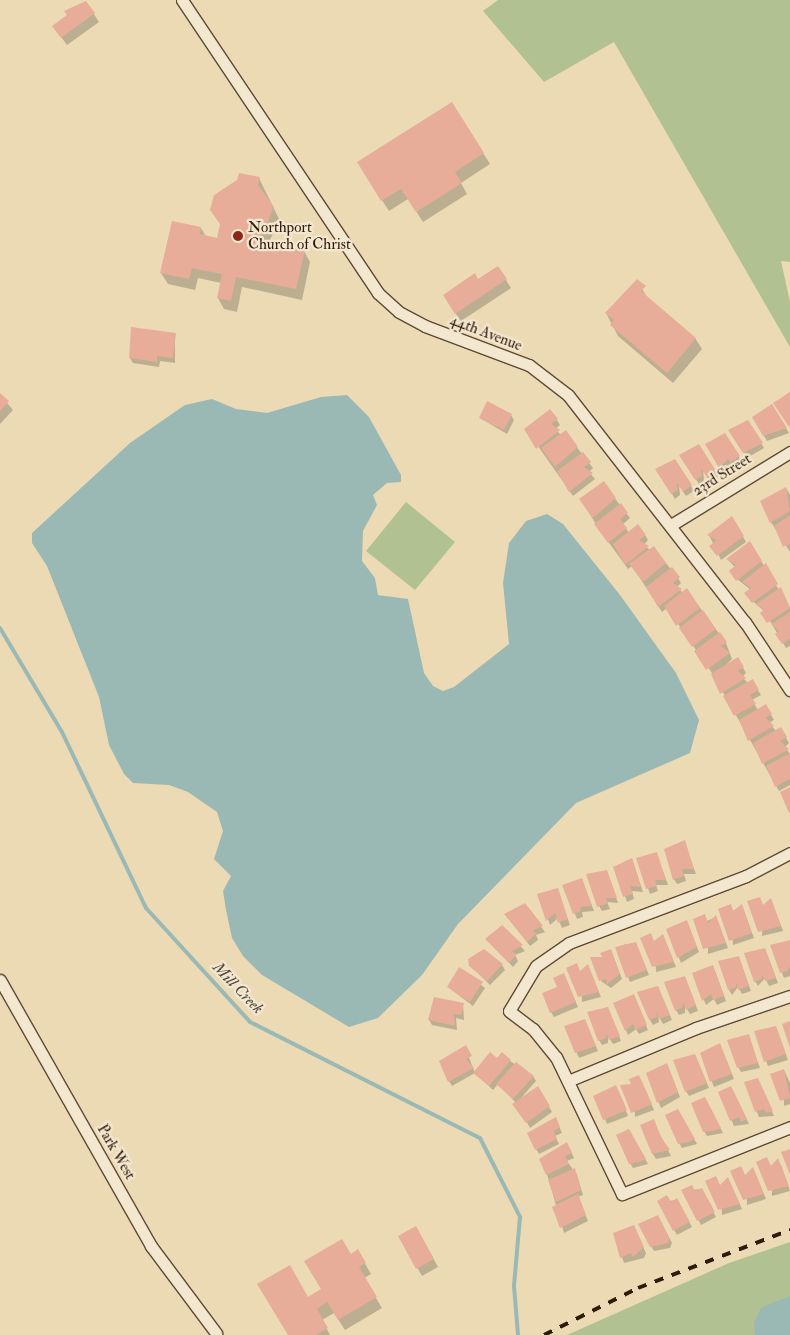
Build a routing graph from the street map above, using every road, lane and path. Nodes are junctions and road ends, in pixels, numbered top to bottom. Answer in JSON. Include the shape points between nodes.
{"nodes":[{"id":1,"x":182,"y":0,"type":"edge"},
{"id":2,"x":790,"y":452,"type":"edge"},
{"id":3,"x":670,"y":525,"type":"junction"},
{"id":4,"x":790,"y":690,"type":"edge"},
{"id":5,"x":790,"y":853,"type":"edge"},
{"id":6,"x":0,"y":980,"type":"edge"},
{"id":7,"x":790,"y":996,"type":"edge"},
{"id":8,"x":568,"y":1081,"type":"junction"},
{"id":9,"x":790,"y":1128,"type":"edge"},
{"id":10,"x":216,"y":1332,"type":"dead end"}],
"edges":[{"from":1,"to":3,"type":"street","name":"44th Avenue","via":[[378,292],[399,312],[425,326],[529,365],[557,385],[579,406]]},
{"from":2,"to":3,"type":"street","name":"23rd Street"},
{"from":3,"to":4,"type":"street","name":"44th Avenue","via":[[765,649]]},
{"from":5,"to":8,"type":"street","via":[[746,876],[568,943],[536,966],[509,1011],[546,1042]]},
{"from":6,"to":10,"type":"street","name":"Park West","via":[[151,1246]]},
{"from":7,"to":8,"type":"street","via":[[688,1031]]},
{"from":8,"to":9,"type":"street","via":[[622,1194]]}]}
